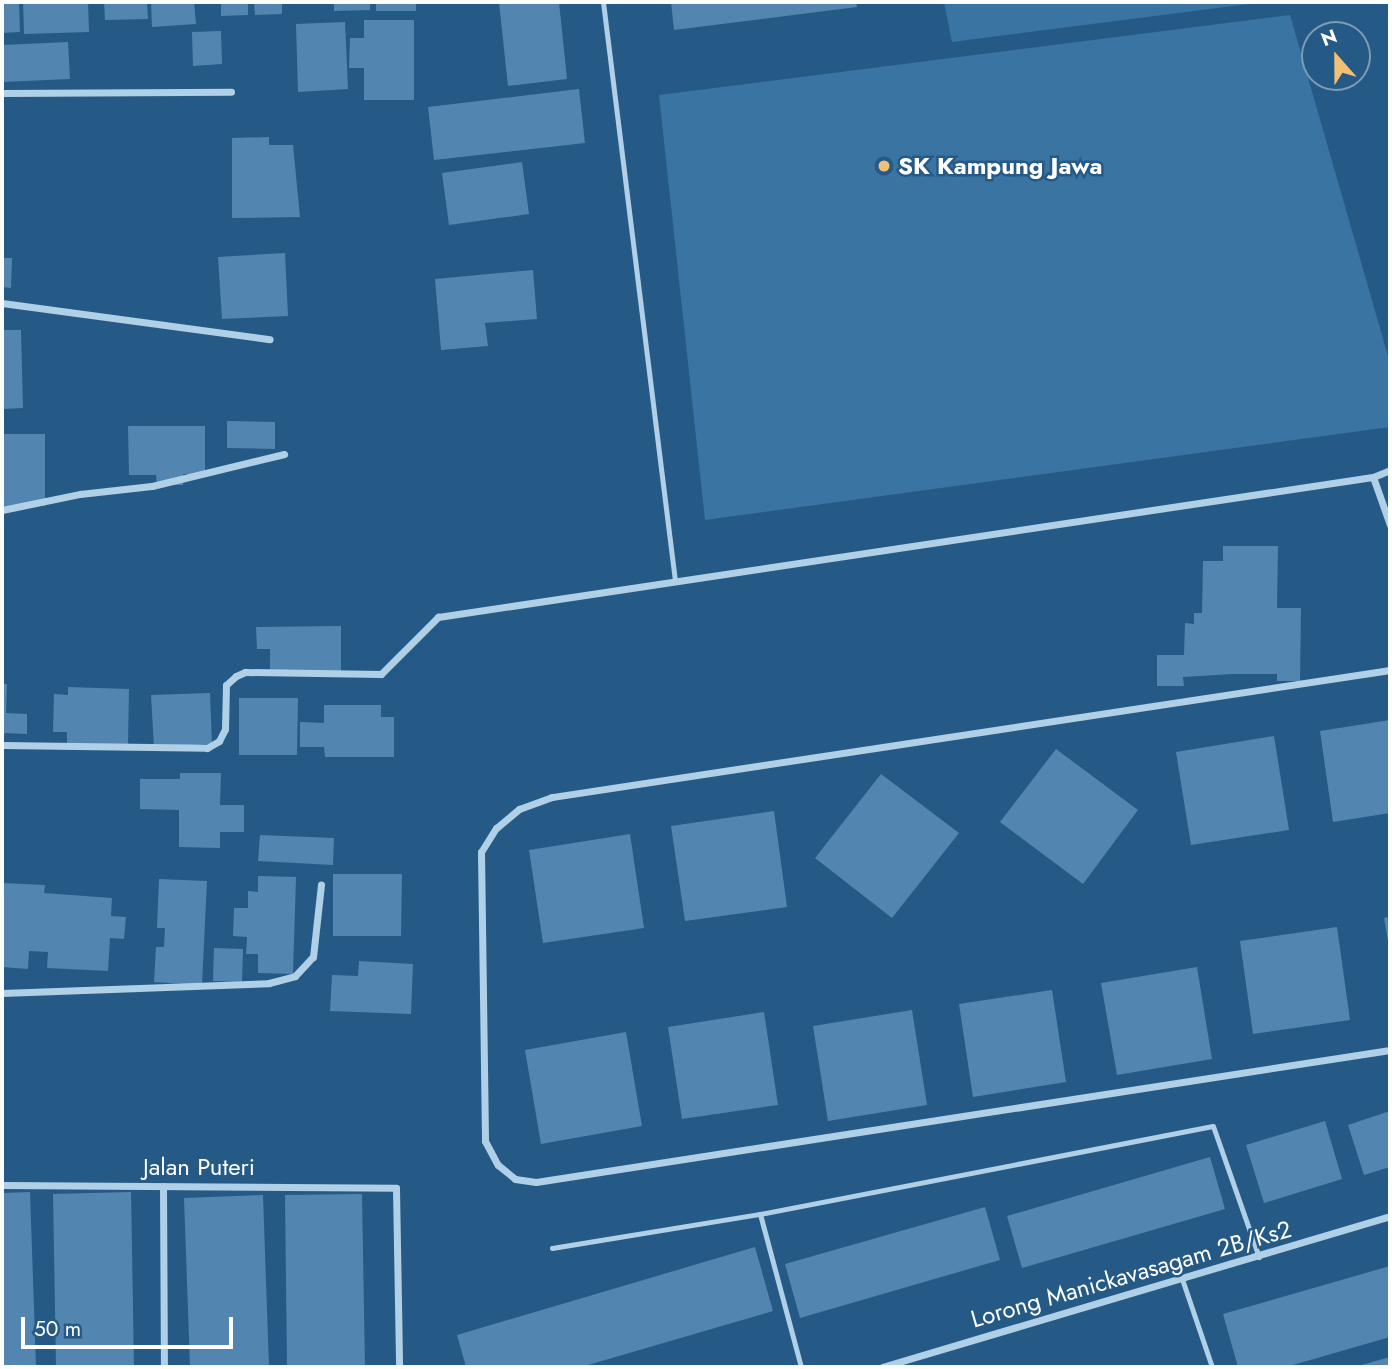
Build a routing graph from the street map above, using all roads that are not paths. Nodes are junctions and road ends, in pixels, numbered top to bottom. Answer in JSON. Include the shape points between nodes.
{"nodes":[{"id":1,"x":603,"y":2,"type":"edge"},
{"id":2,"x":231,"y":92,"type":"dead end"},
{"id":3,"x":2,"y":93,"type":"edge"},
{"id":4,"x":2,"y":303,"type":"edge"},
{"id":5,"x":270,"y":339,"type":"dead end"},
{"id":6,"x":284,"y":454,"type":"dead end"},
{"id":7,"x":1390,"y":470,"type":"edge"},
{"id":8,"x":1373,"y":477,"type":"junction"},
{"id":9,"x":2,"y":510,"type":"edge"},
{"id":10,"x":1390,"y":525,"type":"edge"},
{"id":11,"x":675,"y":581,"type":"junction"},
{"id":12,"x":1390,"y":670,"type":"edge"},
{"id":13,"x":2,"y":745,"type":"edge"},
{"id":14,"x":321,"y":884,"type":"dead end"},
{"id":15,"x":2,"y":993,"type":"edge"},
{"id":16,"x":1390,"y":1050,"type":"edge"},
{"id":17,"x":2,"y":1185,"type":"edge"},
{"id":18,"x":163,"y":1186,"type":"junction"},
{"id":19,"x":760,"y":1214,"type":"junction"},
{"id":20,"x":1390,"y":1216,"type":"edge"},
{"id":21,"x":552,"y":1248,"type":"dead end"},
{"id":22,"x":1259,"y":1257,"type":"junction"},
{"id":23,"x":1182,"y":1279,"type":"junction"},
{"id":24,"x":164,"y":1367,"type":"edge"},
{"id":25,"x":398,"y":1367,"type":"edge"},
{"id":26,"x":801,"y":1367,"type":"edge"},
{"id":27,"x":882,"y":1367,"type":"edge"},
{"id":28,"x":1212,"y":1367,"type":"edge"}],
"edges":[{"from":1,"to":11,"type":"lane"},
{"from":2,"to":3,"type":"street"},
{"from":4,"to":5,"type":"street"},
{"from":6,"to":9,"type":"street","via":[[152,486]]},
{"from":7,"to":8,"type":"street"},
{"from":8,"to":10,"type":"street"},
{"from":8,"to":11,"type":"street"},
{"from":11,"to":13,"type":"street","via":[[438,617],[381,674],[245,672],[226,685],[225,729],[219,741],[207,748]]},
{"from":12,"to":16,"type":"street","via":[[552,797],[519,809],[496,828],[481,852],[485,1141],[498,1166],[515,1179],[536,1182]]},
{"from":14,"to":15,"type":"street","via":[[313,957],[295,976],[269,982]]},
{"from":17,"to":18,"type":"street","name":"Jalan Puteri"},
{"from":18,"to":24,"type":"street"},
{"from":18,"to":25,"type":"street","name":"Jalan Puteri","via":[[396,1188]]},
{"from":19,"to":21,"type":"lane"},
{"from":19,"to":22,"type":"lane","via":[[1213,1126]]},
{"from":19,"to":26,"type":"lane"},
{"from":20,"to":22,"type":"street","name":"Lorong Manickavasagam 2B/Ks2"},
{"from":22,"to":23,"type":"street","name":"Lorong Manickavasagam 2B/Ks2"},
{"from":23,"to":27,"type":"street","name":"Lorong Manickavasagam 2B/Ks2"},
{"from":23,"to":28,"type":"lane"}]}
